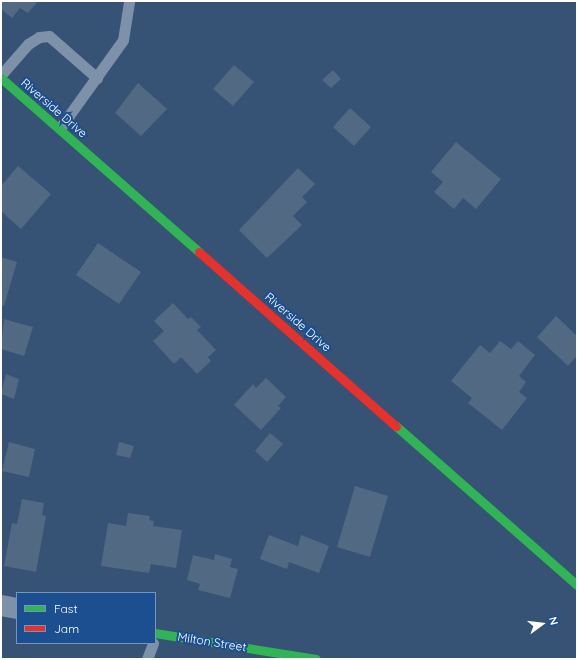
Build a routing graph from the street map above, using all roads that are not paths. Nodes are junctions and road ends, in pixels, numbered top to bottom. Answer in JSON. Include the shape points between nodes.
{"nodes":[{"id":1,"x":129,"y":1,"type":"edge"},
{"id":2,"x":1,"y":76,"type":"edge"},
{"id":3,"x":97,"y":78,"type":"junction"},
{"id":4,"x":60,"y":128,"type":"junction"},
{"id":5,"x":577,"y":585,"type":"edge"},
{"id":6,"x":1,"y":605,"type":"edge"},
{"id":7,"x":16,"y":608,"type":"edge"},
{"id":8,"x":156,"y":637,"type":"edge"},
{"id":9,"x":153,"y":644,"type":"edge"},
{"id":10,"x":148,"y":659,"type":"edge"},
{"id":11,"x":316,"y":659,"type":"edge"}],
"edges":[{"from":1,"to":3,"type":"lane","via":[[123,40]]},
{"from":2,"to":3,"type":"lane","via":[[28,44],[39,37],[49,36]]},
{"from":2,"to":4,"type":"street","name":"Riverside Drive"},
{"from":3,"to":4,"type":"lane"},
{"from":4,"to":5,"type":"street","name":"Riverside Drive"},
{"from":6,"to":7,"type":"street"},
{"from":8,"to":11,"type":"street","name":"Milton Street"},
{"from":9,"to":10,"type":"lane"}]}
